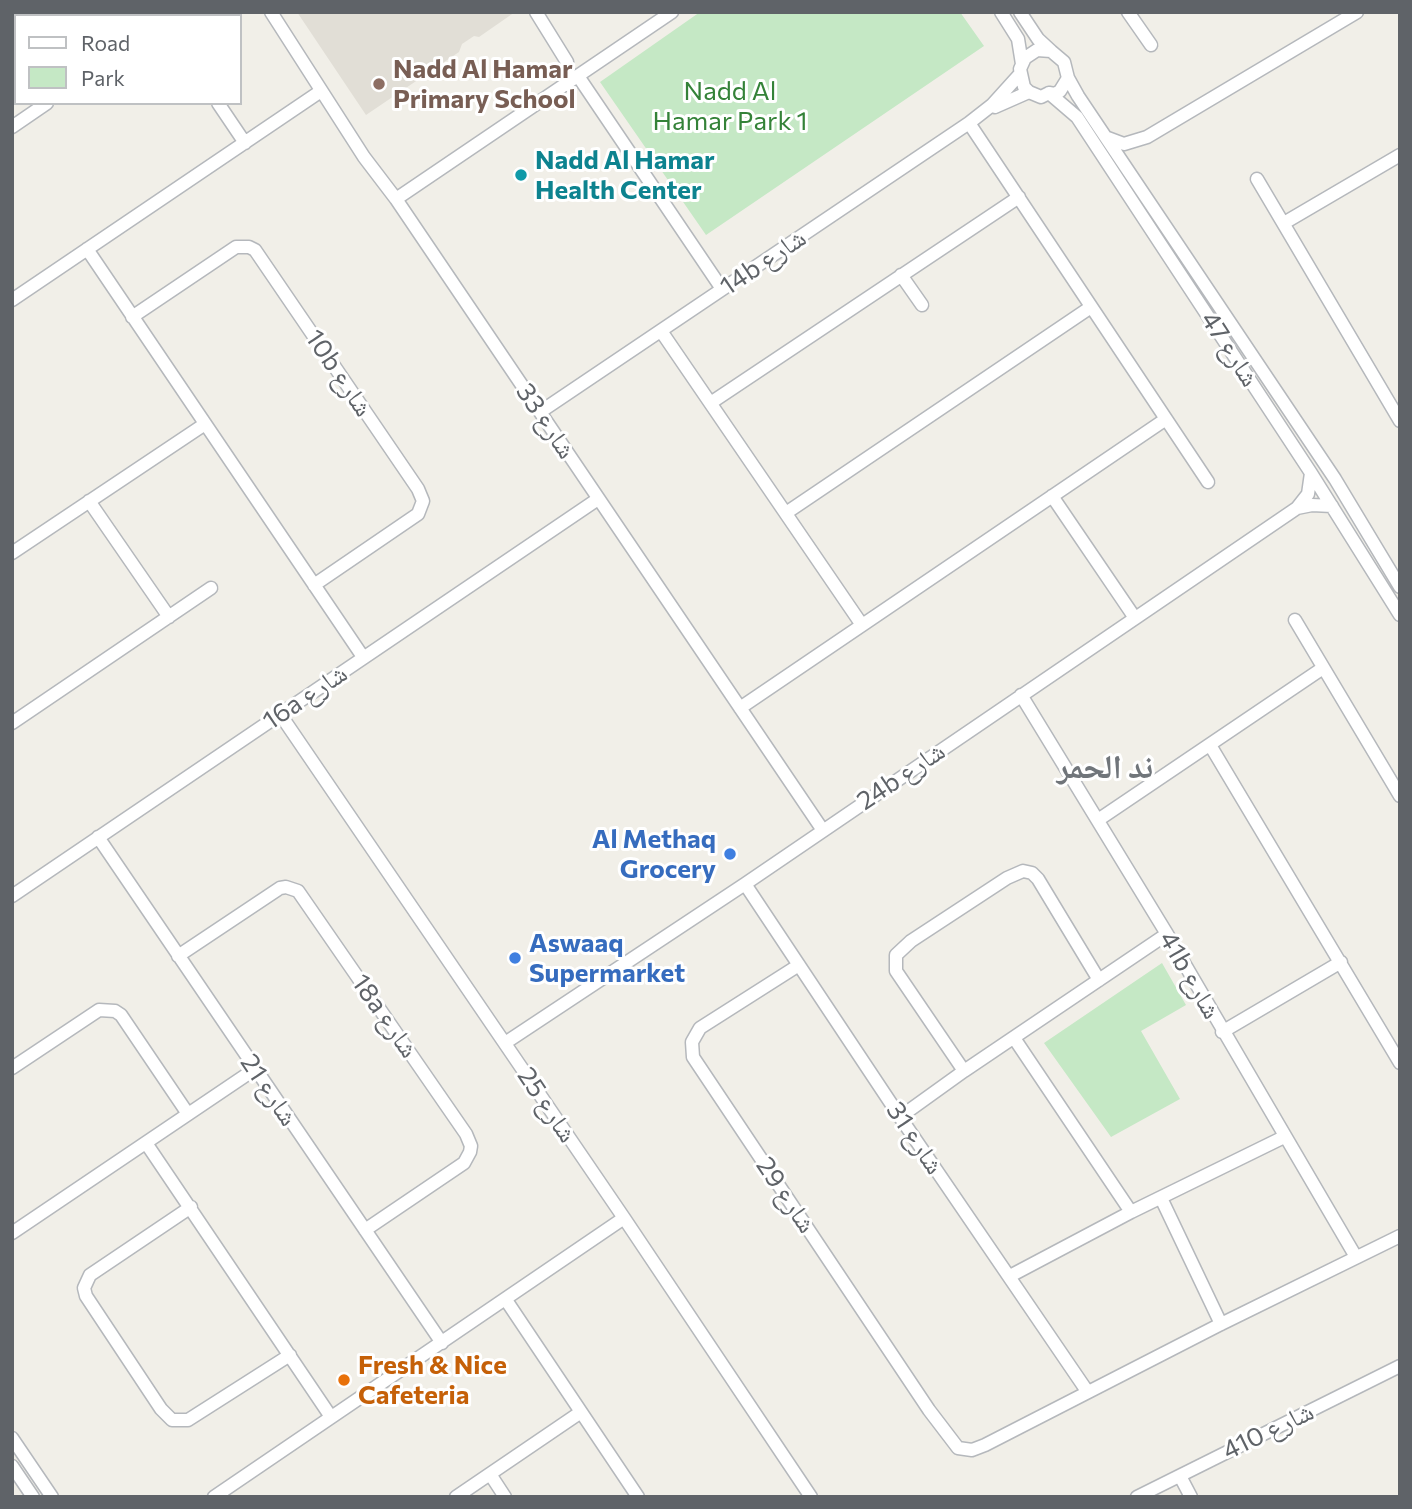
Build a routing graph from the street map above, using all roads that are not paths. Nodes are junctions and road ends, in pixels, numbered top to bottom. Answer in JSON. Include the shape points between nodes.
{"nodes":[{"id":1,"x":271,"y":12,"type":"edge"},
{"id":2,"x":536,"y":12,"type":"edge"},
{"id":3,"x":672,"y":12,"type":"edge"},
{"id":4,"x":1001,"y":12,"type":"edge"},
{"id":5,"x":1020,"y":12,"type":"edge"},
{"id":6,"x":1128,"y":12,"type":"edge"},
{"id":7,"x":1357,"y":12,"type":"edge"},
{"id":8,"x":558,"y":46,"type":"junction"},
{"id":9,"x":1151,"y":46,"type":"dead end"},
{"id":10,"x":1051,"y":51,"type":"junction"},
{"id":11,"x":598,"y":63,"type":"junction"},
{"id":12,"x":1021,"y":69,"type":"junction"},
{"id":13,"x":578,"y":76,"type":"junction"},
{"id":14,"x":1068,"y":78,"type":"junction"},
{"id":15,"x":565,"y":85,"type":"junction"},
{"id":16,"x":321,"y":91,"type":"junction"},
{"id":17,"x":1029,"y":92,"type":"junction"},
{"id":18,"x":1049,"y":93,"type":"junction"},
{"id":19,"x":44,"y":105,"type":"edge"},
{"id":20,"x":219,"y":105,"type":"edge"},
{"id":21,"x":985,"y":112,"type":"junction"},
{"id":22,"x":969,"y":123,"type":"junction"},
{"id":23,"x":12,"y":127,"type":"edge"},
{"id":24,"x":1106,"y":136,"type":"junction"},
{"id":25,"x":1147,"y":137,"type":"junction"},
{"id":26,"x":245,"y":143,"type":"junction"},
{"id":27,"x":1400,"y":155,"type":"edge"},
{"id":28,"x":1133,"y":177,"type":"junction"},
{"id":29,"x":1257,"y":179,"type":"dead end"},
{"id":30,"x":1019,"y":197,"type":"junction"},
{"id":31,"x":396,"y":199,"type":"junction"},
{"id":32,"x":1284,"y":223,"type":"junction"},
{"id":33,"x":87,"y":249,"type":"junction"},
{"id":34,"x":901,"y":275,"type":"junction"},
{"id":35,"x":722,"y":289,"type":"junction"},
{"id":36,"x":12,"y":300,"type":"edge"},
{"id":37,"x":922,"y":305,"type":"dead end"},
{"id":38,"x":1091,"y":307,"type":"junction"},
{"id":39,"x":132,"y":317,"type":"junction"},
{"id":40,"x":661,"y":331,"type":"junction"},
{"id":41,"x":712,"y":402,"type":"junction"},
{"id":42,"x":540,"y":412,"type":"junction"},
{"id":43,"x":1166,"y":419,"type":"junction"},
{"id":44,"x":1400,"y":421,"type":"edge"},
{"id":45,"x":205,"y":424,"type":"junction"},
{"id":46,"x":1311,"y":473,"type":"junction"},
{"id":47,"x":1208,"y":482,"type":"dead end"},
{"id":48,"x":1052,"y":496,"type":"junction"},
{"id":49,"x":598,"y":499,"type":"junction"},
{"id":50,"x":89,"y":501,"type":"junction"},
{"id":51,"x":1332,"y":506,"type":"junction"},
{"id":52,"x":1297,"y":508,"type":"junction"},
{"id":53,"x":786,"y":513,"type":"junction"},
{"id":54,"x":12,"y":553,"type":"edge"},
{"id":55,"x":314,"y":585,"type":"junction"},
{"id":56,"x":1400,"y":587,"type":"edge"},
{"id":57,"x":211,"y":588,"type":"dead end"},
{"id":58,"x":1400,"y":615,"type":"edge"},
{"id":59,"x":169,"y":617,"type":"junction"},
{"id":60,"x":1135,"y":618,"type":"junction"},
{"id":61,"x":1295,"y":620,"type":"dead end"},
{"id":62,"x":862,"y":625,"type":"junction"},
{"id":63,"x":363,"y":657,"type":"junction"},
{"id":64,"x":1324,"y":668,"type":"junction"},
{"id":65,"x":1021,"y":695,"type":"junction"},
{"id":66,"x":740,"y":708,"type":"junction"},
{"id":67,"x":280,"y":714,"type":"junction"},
{"id":68,"x":12,"y":723,"type":"edge"},
{"id":69,"x":1210,"y":745,"type":"junction"},
{"id":70,"x":1400,"y":796,"type":"edge"},
{"id":71,"x":1098,"y":820,"type":"junction"},
{"id":72,"x":822,"y":829,"type":"junction"},
{"id":73,"x":98,"y":837,"type":"junction"},
{"id":74,"x":745,"y":884,"type":"junction"},
{"id":75,"x":12,"y":896,"type":"edge"},
{"id":76,"x":1167,"y":934,"type":"junction"},
{"id":77,"x":178,"y":956,"type":"junction"},
{"id":78,"x":1342,"y":962,"type":"junction"},
{"id":79,"x":799,"y":965,"type":"junction"},
{"id":80,"x":1100,"y":980,"type":"junction"},
{"id":81,"x":1222,"y":1032,"type":"junction"},
{"id":82,"x":1014,"y":1038,"type":"junction"},
{"id":83,"x":505,"y":1043,"type":"junction"},
{"id":84,"x":1400,"y":1063,"type":"edge"},
{"id":85,"x":12,"y":1068,"type":"edge"},
{"id":86,"x":255,"y":1069,"type":"junction"},
{"id":87,"x":964,"y":1071,"type":"junction"},
{"id":88,"x":188,"y":1114,"type":"junction"},
{"id":89,"x":900,"y":1117,"type":"junction"},
{"id":90,"x":1284,"y":1136,"type":"junction"},
{"id":91,"x":146,"y":1143,"type":"junction"},
{"id":92,"x":1161,"y":1198,"type":"junction"},
{"id":93,"x":191,"y":1207,"type":"junction"},
{"id":94,"x":1131,"y":1212,"type":"junction"},
{"id":95,"x":624,"y":1218,"type":"junction"},
{"id":96,"x":365,"y":1230,"type":"junction"},
{"id":97,"x":12,"y":1233,"type":"edge"},
{"id":98,"x":1400,"y":1236,"type":"edge"},
{"id":99,"x":1356,"y":1257,"type":"junction"},
{"id":100,"x":1010,"y":1276,"type":"junction"},
{"id":101,"x":506,"y":1300,"type":"junction"},
{"id":102,"x":1221,"y":1324,"type":"junction"},
{"id":103,"x":442,"y":1343,"type":"junction"},
{"id":104,"x":290,"y":1355,"type":"junction"},
{"id":105,"x":1400,"y":1366,"type":"edge"},
{"id":106,"x":1087,"y":1391,"type":"junction"},
{"id":107,"x":581,"y":1412,"type":"junction"},
{"id":108,"x":331,"y":1417,"type":"junction"},
{"id":109,"x":12,"y":1438,"type":"edge"},
{"id":110,"x":12,"y":1466,"type":"edge"},
{"id":111,"x":489,"y":1474,"type":"junction"},
{"id":112,"x":1180,"y":1476,"type":"junction"},
{"id":113,"x":220,"y":1495,"type":"edge"},
{"id":114,"x":33,"y":1497,"type":"edge"},
{"id":115,"x":52,"y":1497,"type":"edge"},
{"id":116,"x":456,"y":1497,"type":"edge"},
{"id":117,"x":505,"y":1497,"type":"edge"},
{"id":118,"x":638,"y":1497,"type":"edge"},
{"id":119,"x":811,"y":1497,"type":"edge"},
{"id":120,"x":1137,"y":1497,"type":"edge"},
{"id":121,"x":1191,"y":1497,"type":"edge"}],
"edges":[{"from":1,"to":16,"type":"street","name":"شارع 33"},
{"from":2,"to":8,"type":"street"},
{"from":3,"to":11,"type":"street"},
{"from":4,"to":12,"type":"street","via":[[1018,40]]},
{"from":5,"to":10,"type":"street"},
{"from":6,"to":9,"type":"street"},
{"from":7,"to":25,"type":"street"},
{"from":8,"to":11,"type":"street","via":[[578,64]]},
{"from":8,"to":15,"type":"street","via":[[568,67]]},
{"from":10,"to":12,"type":"street","via":[[1037,50],[1025,58]]},
{"from":10,"to":14,"type":"street","via":[[1064,62]]},
{"from":11,"to":13,"type":"street"},
{"from":12,"to":17,"type":"street","via":[[1021,81]]},
{"from":12,"to":21,"type":"street","name":"14b شارع"},
{"from":13,"to":15,"type":"street"},
{"from":13,"to":35,"type":"street"},
{"from":14,"to":18,"type":"street","via":[[1060,91]]},
{"from":14,"to":24,"type":"street","name":"شارع 47"},
{"from":15,"to":31,"type":"street"},
{"from":16,"to":26,"type":"street"},
{"from":16,"to":31,"type":"street","name":"شارع 33"},
{"from":17,"to":18,"type":"street","via":[[1041,97]]},
{"from":17,"to":21,"type":"street","name":"14b شارع"},
{"from":18,"to":46,"type":"street","name":"شارع 47","via":[[1077,117]]},
{"from":19,"to":23,"type":"street"},
{"from":20,"to":26,"type":"street"},
{"from":21,"to":22,"type":"street","name":"14b شارع"},
{"from":22,"to":30,"type":"street"},
{"from":22,"to":35,"type":"street","name":"14b شارع"},
{"from":24,"to":25,"type":"street","via":[[1124,144]]},
{"from":24,"to":28,"type":"street","name":"شارع 47"},
{"from":25,"to":28,"type":"street","via":[[1132,156]]},
{"from":26,"to":33,"type":"street"},
{"from":27,"to":32,"type":"street"},
{"from":28,"to":56,"type":"street","name":"شارع 47","via":[[1335,479]]},
{"from":29,"to":32,"type":"street"},
{"from":30,"to":34,"type":"street"},
{"from":30,"to":38,"type":"street"},
{"from":31,"to":42,"type":"street","name":"شارع 33"},
{"from":32,"to":44,"type":"street"},
{"from":33,"to":36,"type":"street"},
{"from":33,"to":39,"type":"street"},
{"from":34,"to":37,"type":"street"},
{"from":34,"to":41,"type":"street"},
{"from":35,"to":40,"type":"street","name":"14b شارع"},
{"from":38,"to":43,"type":"street"},
{"from":38,"to":53,"type":"street"},
{"from":39,"to":45,"type":"street"},
{"from":39,"to":55,"type":"street","name":"10b شارع","via":[[236,247],[255,250],[418,489],[423,501],[418,514]]},
{"from":40,"to":41,"type":"street"},
{"from":40,"to":42,"type":"street","name":"14b شارع"},
{"from":41,"to":53,"type":"street"},
{"from":42,"to":49,"type":"street","name":"شارع 33"},
{"from":43,"to":47,"type":"street"},
{"from":43,"to":48,"type":"street"},
{"from":45,"to":50,"type":"street"},
{"from":45,"to":55,"type":"street"},
{"from":46,"to":51,"type":"street","name":"شارع 47"},
{"from":46,"to":52,"type":"street","via":[[1308,494]]},
{"from":48,"to":60,"type":"street"},
{"from":48,"to":62,"type":"street"},
{"from":49,"to":63,"type":"street","name":"16a شارع"},
{"from":49,"to":66,"type":"street","name":"شارع 33"},
{"from":50,"to":54,"type":"street"},
{"from":50,"to":59,"type":"street"},
{"from":51,"to":52,"type":"street"},
{"from":51,"to":58,"type":"street","name":"شارع 47"},
{"from":52,"to":60,"type":"street","name":"24b شارع"},
{"from":53,"to":62,"type":"street"},
{"from":55,"to":63,"type":"street"},
{"from":57,"to":59,"type":"street"},
{"from":59,"to":68,"type":"street"},
{"from":60,"to":65,"type":"street","name":"24b شارع"},
{"from":61,"to":64,"type":"street"},
{"from":62,"to":66,"type":"street"},
{"from":63,"to":67,"type":"street","name":"16a شارع"},
{"from":64,"to":69,"type":"street"},
{"from":64,"to":70,"type":"street"},
{"from":65,"to":71,"type":"street","name":"41b شارع"},
{"from":65,"to":72,"type":"street","name":"24b شارع"},
{"from":66,"to":72,"type":"street","name":"شارع 33"},
{"from":67,"to":73,"type":"street","name":"16a شارع"},
{"from":67,"to":83,"type":"street","name":"شارع 25"},
{"from":69,"to":71,"type":"street"},
{"from":69,"to":78,"type":"street"},
{"from":71,"to":76,"type":"street","name":"41b شارع"},
{"from":72,"to":74,"type":"street","name":"24b شارع"},
{"from":73,"to":75,"type":"street","name":"16a شارع"},
{"from":73,"to":77,"type":"street","name":"شارع 21"},
{"from":74,"to":79,"type":"street","name":"شارع 31"},
{"from":74,"to":83,"type":"street","name":"24b شارع"},
{"from":76,"to":80,"type":"street"},
{"from":76,"to":81,"type":"street","name":"41b شارع"},
{"from":77,"to":86,"type":"street","name":"شارع 21"},
{"from":77,"to":96,"type":"street","name":"18a شارع","via":[[280,888],[292,888],[451,1112],[469,1139],[468,1158]]},
{"from":78,"to":81,"type":"street"},
{"from":78,"to":84,"type":"street"},
{"from":79,"to":89,"type":"street","name":"شارع 31"},
{"from":79,"to":106,"type":"street","name":"شارع 29","via":[[700,1028],[692,1042],[693,1056],[948,1438],[964,1451],[985,1445]]},
{"from":80,"to":82,"type":"street"},
{"from":80,"to":87,"type":"street","via":[[1038,879],[1023,871],[911,941],[896,956],[896,971]]},
{"from":81,"to":90,"type":"street","name":"41b شارع"},
{"from":82,"to":87,"type":"street"},
{"from":82,"to":94,"type":"street"},
{"from":83,"to":95,"type":"street","name":"شارع 25"},
{"from":85,"to":88,"type":"street","via":[[99,1010],[115,1011]]},
{"from":86,"to":88,"type":"street"},
{"from":86,"to":96,"type":"street","name":"شارع 21"},
{"from":87,"to":89,"type":"street"},
{"from":88,"to":91,"type":"street"},
{"from":89,"to":100,"type":"street","name":"شارع 31"},
{"from":90,"to":92,"type":"street"},
{"from":90,"to":99,"type":"street","name":"41b شارع"},
{"from":91,"to":93,"type":"street"},
{"from":91,"to":97,"type":"street"},
{"from":92,"to":94,"type":"street"},
{"from":92,"to":102,"type":"street"},
{"from":93,"to":104,"type":"street"},
{"from":93,"to":104,"type":"street","via":[[90,1275],[84,1288],[161,1409],[172,1420],[188,1420]]},
{"from":94,"to":100,"type":"street"},
{"from":95,"to":101,"type":"street"},
{"from":95,"to":119,"type":"street","name":"شارع 25"},
{"from":96,"to":103,"type":"street","name":"شارع 21"},
{"from":98,"to":99,"type":"street"},
{"from":99,"to":102,"type":"street"},
{"from":100,"to":106,"type":"street","name":"شارع 31"},
{"from":101,"to":103,"type":"street"},
{"from":101,"to":107,"type":"street"},
{"from":102,"to":106,"type":"street"},
{"from":103,"to":108,"type":"street"},
{"from":104,"to":108,"type":"street"},
{"from":105,"to":112,"type":"street","name":"شارع 410"},
{"from":107,"to":111,"type":"street"},
{"from":107,"to":118,"type":"street"},
{"from":108,"to":113,"type":"street"},
{"from":109,"to":115,"type":"street"},
{"from":110,"to":114,"type":"street"},
{"from":111,"to":116,"type":"street"},
{"from":111,"to":117,"type":"street"},
{"from":112,"to":120,"type":"street","name":"شارع 410"},
{"from":112,"to":121,"type":"street"}]}
